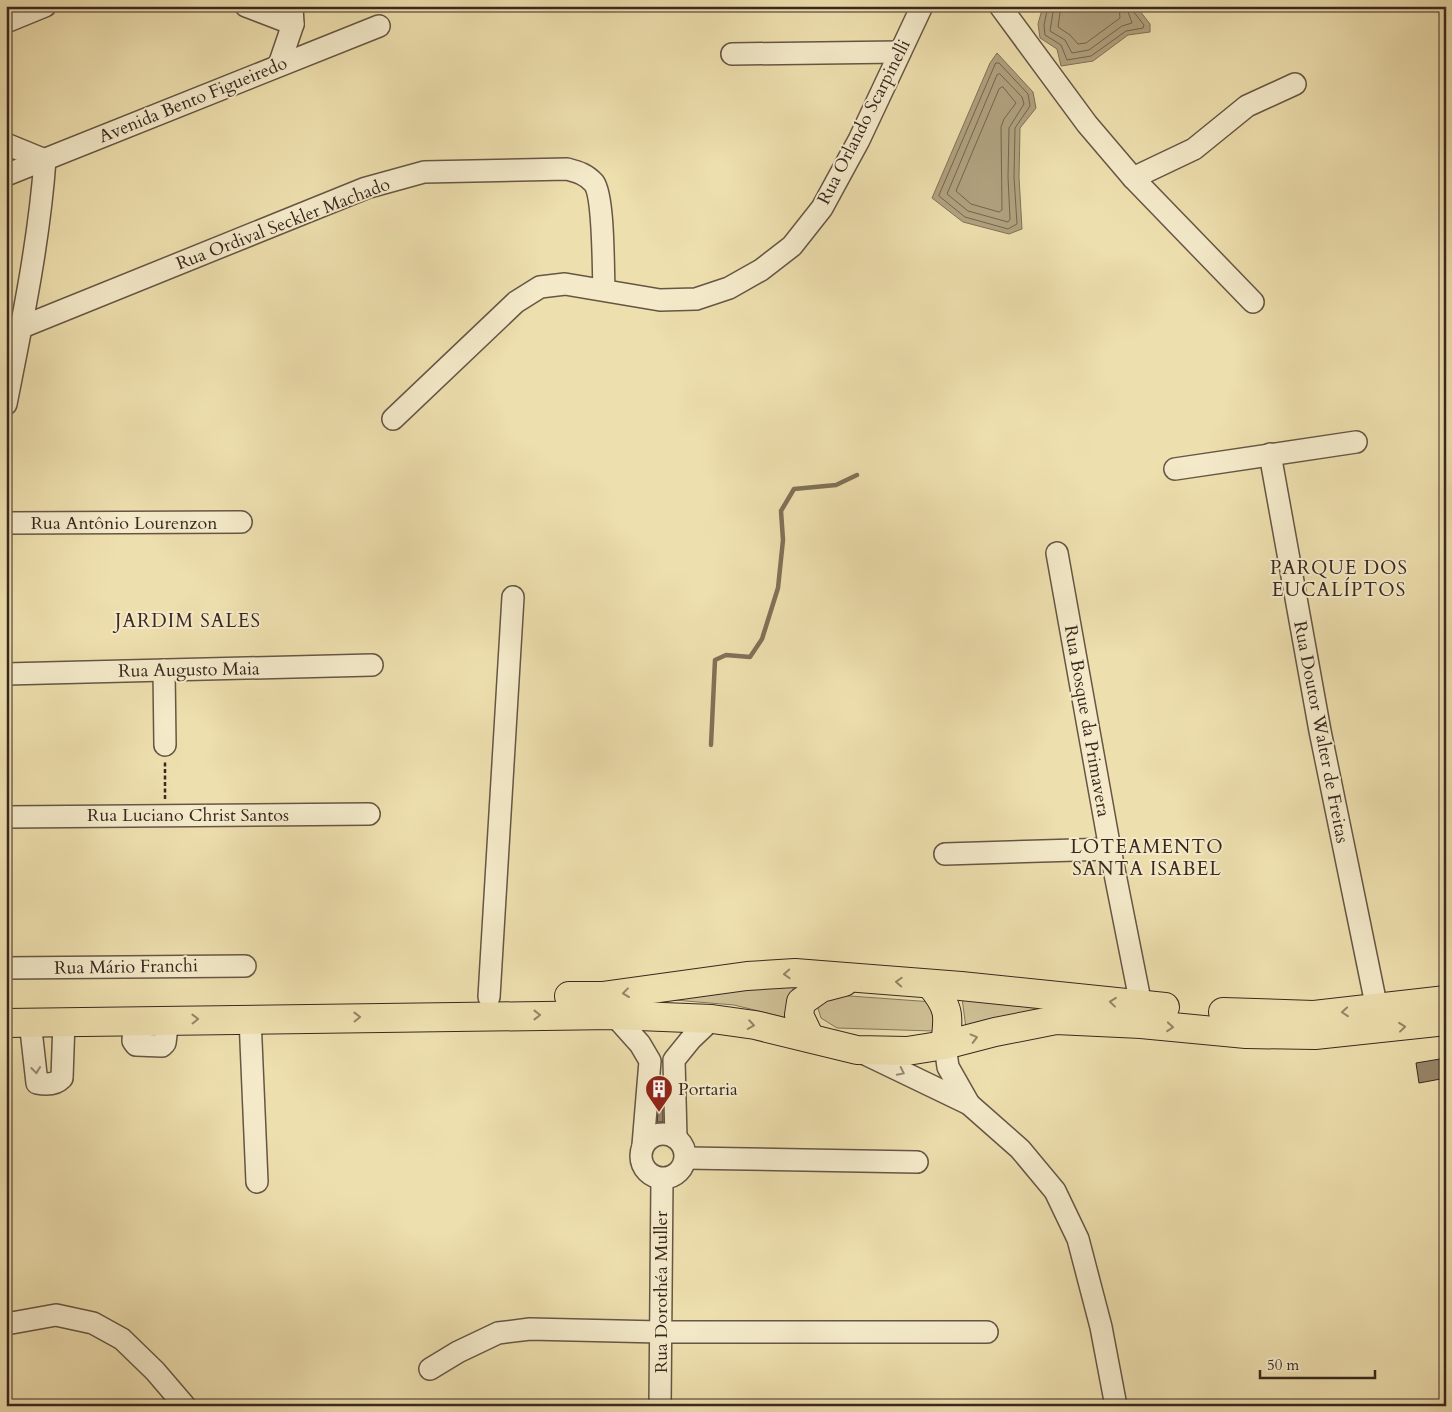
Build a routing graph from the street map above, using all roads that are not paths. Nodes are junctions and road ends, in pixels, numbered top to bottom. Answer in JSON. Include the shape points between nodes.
{"nodes":[{"id":1,"x":45,"y":6,"type":"edge"},
{"id":2,"x":246,"y":6,"type":"edge"},
{"id":3,"x":922,"y":6,"type":"edge"},
{"id":4,"x":1000,"y":6,"type":"edge"},
{"id":5,"x":292,"y":15,"type":"edge"},
{"id":6,"x":6,"y":22,"type":"edge"},
{"id":7,"x":379,"y":26,"type":"dead end"},
{"id":8,"x":900,"y":52,"type":"junction"},
{"id":9,"x":732,"y":54,"type":"dead end"},
{"id":10,"x":279,"y":65,"type":"junction"},
{"id":11,"x":1295,"y":84,"type":"dead end"},
{"id":12,"x":6,"y":144,"type":"edge"},
{"id":13,"x":45,"y":160,"type":"junction"},
{"id":14,"x":6,"y":175,"type":"edge"},
{"id":15,"x":1133,"y":178,"type":"junction"},
{"id":16,"x":604,"y":289,"type":"junction"},
{"id":17,"x":1253,"y":302,"type":"dead end"},
{"id":18,"x":22,"y":327,"type":"junction"},
{"id":19,"x":11,"y":356,"type":"edge"},
{"id":20,"x":6,"y":404,"type":"edge"},
{"id":21,"x":393,"y":419,"type":"dead end"},
{"id":22,"x":1356,"y":442,"type":"dead end"},
{"id":23,"x":1270,"y":454,"type":"junction"},
{"id":24,"x":1174,"y":469,"type":"dead end"},
{"id":25,"x":241,"y":522,"type":"dead end"},
{"id":26,"x":6,"y":523,"type":"edge"},
{"id":27,"x":1057,"y":553,"type":"dead end"},
{"id":28,"x":513,"y":597,"type":"dead end"},
{"id":29,"x":372,"y":665,"type":"dead end"},
{"id":30,"x":164,"y":670,"type":"junction"},
{"id":31,"x":6,"y":674,"type":"edge"},
{"id":32,"x":166,"y":745,"type":"road end"},
{"id":33,"x":369,"y":814,"type":"dead end"},
{"id":34,"x":6,"y":817,"type":"edge"},
{"id":35,"x":1110,"y":849,"type":"junction"},
{"id":36,"x":945,"y":854,"type":"dead end"},
{"id":37,"x":246,"y":966,"type":"dead end"},
{"id":38,"x":6,"y":968,"type":"edge"},
{"id":39,"x":853,"y":980,"type":"junction"},
{"id":40,"x":930,"y":984,"type":"junction"},
{"id":41,"x":490,"y":997,"type":"junction"},
{"id":42,"x":1446,"y":1000,"type":"edge"},
{"id":43,"x":6,"y":1005,"type":"edge"},
{"id":44,"x":1141,"y":1005,"type":"junction"},
{"id":45,"x":1377,"y":1009,"type":"junction"},
{"id":46,"x":614,"y":1014,"type":"junction"},
{"id":47,"x":250,"y":1018,"type":"junction"},
{"id":48,"x":712,"y":1019,"type":"junction"},
{"id":49,"x":64,"y":1021,"type":"junction"},
{"id":50,"x":18,"y":1022,"type":"edge"},
{"id":51,"x":1446,"y":1022,"type":"edge"},
{"id":52,"x":810,"y":1038,"type":"junction"},
{"id":53,"x":945,"y":1045,"type":"junction"},
{"id":54,"x":857,"y":1050,"type":"junction"},
{"id":55,"x":674,"y":1060,"type":"junction"},
{"id":56,"x":650,"y":1061,"type":"junction"},
{"id":57,"x":969,"y":1104,"type":"junction"},
{"id":58,"x":676,"y":1138,"type":"junction"},
{"id":59,"x":643,"y":1145,"type":"junction"},
{"id":60,"x":686,"y":1158,"type":"junction"},
{"id":61,"x":917,"y":1162,"type":"dead end"},
{"id":62,"x":662,"y":1179,"type":"junction"},
{"id":63,"x":257,"y":1182,"type":"dead end"},
{"id":64,"x":6,"y":1324,"type":"edge"},
{"id":65,"x":660,"y":1332,"type":"junction"},
{"id":66,"x":988,"y":1332,"type":"dead end"},
{"id":67,"x":430,"y":1369,"type":"dead end"},
{"id":68,"x":185,"y":1406,"type":"edge"},
{"id":69,"x":660,"y":1406,"type":"edge"},
{"id":70,"x":1116,"y":1406,"type":"edge"}],
"edges":[{"from":1,"to":6,"type":"street"},
{"from":2,"to":5,"type":"street"},
{"from":3,"to":8,"type":"street","name":"Rua Orlando Scarpinelli"},
{"from":4,"to":15,"type":"street","via":[[1086,124]]},
{"from":5,"to":10,"type":"street"},
{"from":7,"to":10,"type":"street","name":"Avenida Bento Figueiredo"},
{"from":8,"to":9,"type":"street"},
{"from":8,"to":16,"type":"street","name":"Rua Orlando Scarpinelli","via":[[859,140],[822,208],[792,246],[729,288],[696,299],[660,300]]},
{"from":10,"to":13,"type":"street","name":"Avenida Bento Figueiredo"},
{"from":11,"to":15,"type":"street","via":[[1247,106],[1194,149]]},
{"from":12,"to":13,"type":"street"},
{"from":13,"to":14,"type":"street","name":"Avenida Bento Figueiredo"},
{"from":13,"to":18,"type":"street","via":[[42,207]]},
{"from":15,"to":17,"type":"street"},
{"from":16,"to":18,"type":"street","name":"Rua Ordival Seckler Machado","via":[[599,203],[595,185],[584,174],[567,169],[424,172],[366,188]]},
{"from":16,"to":21,"type":"street","name":"Rua Orlando Scarpinelli","via":[[565,284],[540,288],[516,302]]},
{"from":18,"to":19,"type":"street"},
{"from":19,"to":20,"type":"street"},
{"from":22,"to":23,"type":"street"},
{"from":23,"to":24,"type":"street"},
{"from":23,"to":45,"type":"street","name":"Rua Doutor Walter de Freitas","via":[[1320,731]]},
{"from":25,"to":26,"type":"street","name":"Rua Antônio Lourenzon"},
{"from":27,"to":35,"type":"street","name":"Rua Bosque da Primavera"},
{"from":28,"to":41,"type":"street"},
{"from":29,"to":30,"type":"street","name":"Rua Augusto Maia"},
{"from":30,"to":31,"type":"street","name":"Rua Augusto Maia"},
{"from":30,"to":32,"type":"street"},
{"from":33,"to":34,"type":"street","name":"Rua Luciano Christ Santos"},
{"from":35,"to":36,"type":"street"},
{"from":35,"to":44,"type":"street","name":"Rua Bosque da Primavera"},
{"from":37,"to":38,"type":"street","name":"Rua Mário Franchi"},
{"from":40,"to":39,"type":"main road","one_way":true},
{"from":39,"to":41,"type":"main road","one_way":true,"via":[[795,973],[747,976],[602,996]]},
{"from":39,"to":52,"type":"main road","via":[[821,988],[801,1002],[798,1015]]},
{"from":44,"to":40,"type":"main road","one_way":true},
{"from":40,"to":53,"type":"main road","via":[[944,1001],[949,1015]]},
{"from":41,"to":43,"type":"main road"},
{"from":42,"to":45,"type":"main road"},
{"from":45,"to":44,"type":"main road","one_way":true,"via":[[1314,1015],[1246,1014]]},
{"from":47,"to":46,"type":"main road","one_way":true},
{"from":46,"to":48,"type":"main road"},
{"from":46,"to":56,"type":"street"},
{"from":49,"to":47,"type":"main road","one_way":true},
{"from":47,"to":63,"type":"street"},
{"from":48,"to":52,"type":"main road","one_way":true},
{"from":48,"to":55,"type":"street"},
{"from":49,"to":50,"type":"main road"},
{"from":50,"to":49,"type":"street","one_way":true,"via":[[37,1083],[44,1085],[58,1083],[62,1078]]},
{"from":53,"to":51,"type":"main road","one_way":true,"via":[[1056,1020],[1246,1034],[1315,1035]]},
{"from":52,"to":54,"type":"main road"},
{"from":53,"to":54,"type":"main road","via":[[907,1051]]},
{"from":53,"to":57,"type":"street","via":[[948,1067]]},
{"from":54,"to":57,"type":"street","one_way":true},
{"from":55,"to":56,"type":"street"},
{"from":55,"to":58,"type":"street"},
{"from":56,"to":59,"type":"street"},
{"from":57,"to":70,"type":"street","via":[[1020,1149],[1055,1192],[1078,1239],[1101,1327]]},
{"from":58,"to":59,"type":"street","via":[[654,1135]]},
{"from":58,"to":60,"type":"street","via":[[685,1150]]},
{"from":59,"to":62,"type":"street","via":[[643,1167],[654,1177]]},
{"from":60,"to":61,"type":"street"},
{"from":60,"to":62,"type":"street","via":[[678,1173]]},
{"from":62,"to":65,"type":"street","name":"Rua Dorothéa Muller"},
{"from":64,"to":68,"type":"street","via":[[56,1315],[93,1323],[122,1339]]},
{"from":65,"to":66,"type":"street"},
{"from":65,"to":67,"type":"street","via":[[530,1329],[498,1333]]},
{"from":65,"to":69,"type":"street","name":"Rua Dorothéa Muller"}]}
